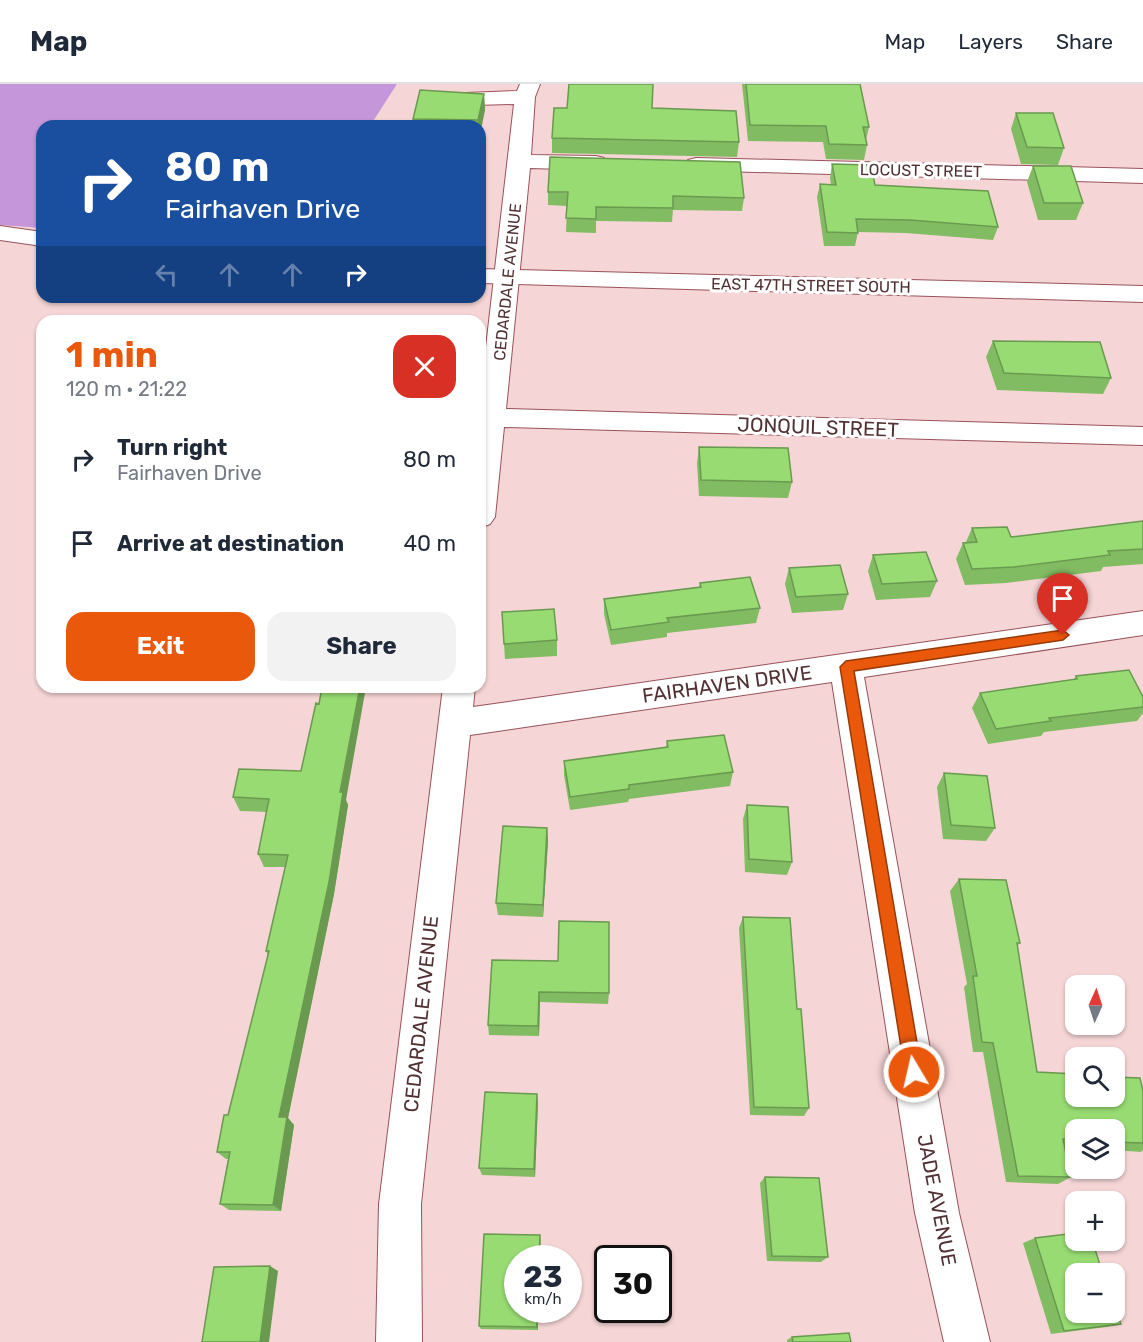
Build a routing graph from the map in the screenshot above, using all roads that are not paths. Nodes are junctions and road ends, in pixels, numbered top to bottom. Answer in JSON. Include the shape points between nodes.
{"nodes":[{"id":1,"x":528,"y":90,"type":"edge"},
{"id":2,"x":432,"y":100,"type":"edge"},
{"id":3,"x":520,"y":161,"type":"junction"},
{"id":4,"x":617,"y":163,"type":"edge"},
{"id":5,"x":672,"y":165,"type":"edge"},
{"id":6,"x":1143,"y":176,"type":"edge"},
{"id":7,"x":0,"y":233,"type":"edge"},
{"id":8,"x":36,"y":238,"type":"edge"},
{"id":9,"x":486,"y":276,"type":"edge"},
{"id":10,"x":507,"y":277,"type":"junction"},
{"id":11,"x":1143,"y":294,"type":"edge"},
{"id":12,"x":488,"y":388,"type":"edge"},
{"id":13,"x":492,"y":418,"type":"junction"},
{"id":14,"x":1143,"y":436,"type":"edge"},
{"id":15,"x":486,"y":468,"type":"edge"},
{"id":16,"x":1143,"y":623,"type":"edge"},
{"id":17,"x":846,"y":667,"type":"junction"},
{"id":18,"x":458,"y":693,"type":"edge"},
{"id":19,"x":454,"y":724,"type":"junction"},
{"id":20,"x":399,"y":1342,"type":"edge"},
{"id":21,"x":968,"y":1342,"type":"edge"}],
"edges":[{"from":1,"to":2,"type":"street"},
{"from":1,"to":3,"type":"street","name":"CEDARDALE AVENUE"},
{"from":3,"to":4,"type":"street"},
{"from":3,"to":10,"type":"street","name":"CEDARDALE AVENUE"},
{"from":5,"to":6,"type":"street","name":"LOCUST STREET"},
{"from":7,"to":8,"type":"street"},
{"from":9,"to":10,"type":"street","name":"EAST 47TH STREET SOUTH"},
{"from":10,"to":11,"type":"street","name":"EAST 47TH STREET SOUTH"},
{"from":10,"to":12,"type":"street","name":"CEDARDALE AVENUE"},
{"from":12,"to":13,"type":"street","name":"CEDARDALE AVENUE"},
{"from":13,"to":14,"type":"street","name":"JONQUIL STREET"},
{"from":13,"to":15,"type":"street","name":"CEDARDALE AVENUE"},
{"from":16,"to":17,"type":"street","name":"FAIRHAVEN DRIVE"},
{"from":17,"to":19,"type":"street","name":"FAIRHAVEN DRIVE"},
{"from":17,"to":21,"type":"street","name":"JADE AVENUE","via":[[937,1213]]},
{"from":18,"to":19,"type":"street","name":"CEDARDALE AVENUE"},
{"from":19,"to":20,"type":"street","name":"CEDARDALE AVENUE","via":[[400,1204]]}]}
